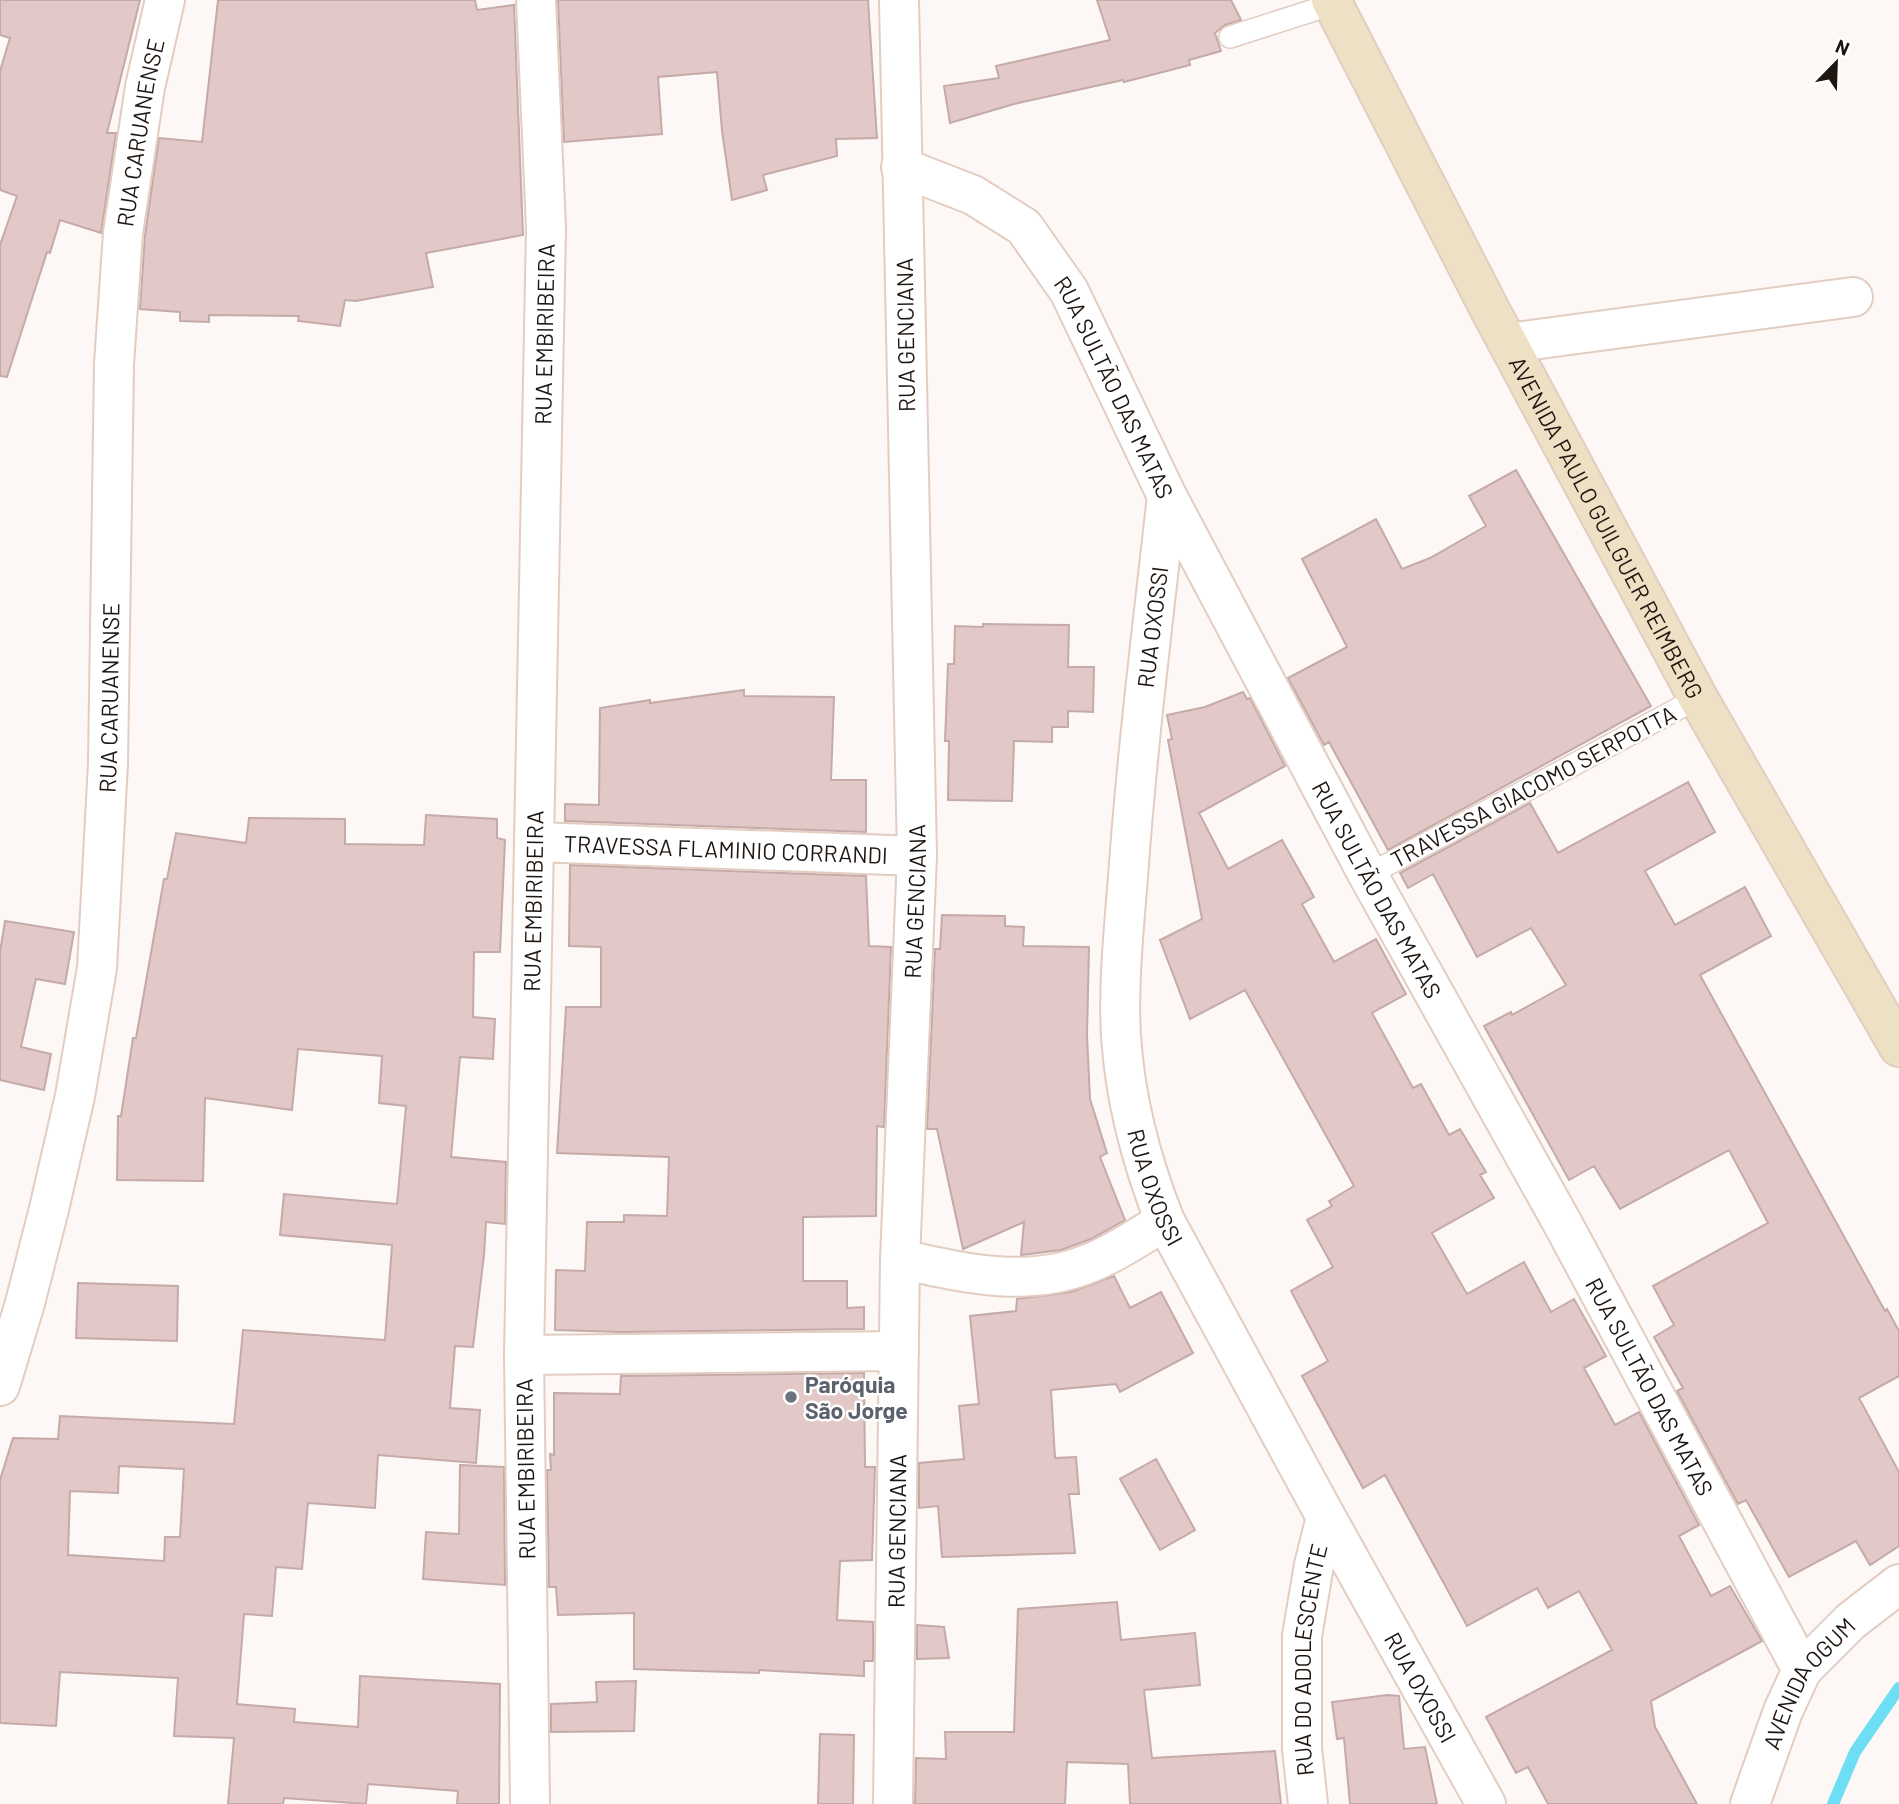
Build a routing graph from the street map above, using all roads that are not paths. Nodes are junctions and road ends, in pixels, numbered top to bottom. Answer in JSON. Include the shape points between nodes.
{"nodes":[{"id":1,"x":165,"y":0,"type":"edge"},
{"id":2,"x":536,"y":0,"type":"edge"},
{"id":3,"x":899,"y":0,"type":"edge"},
{"id":4,"x":1332,"y":2,"type":"edge"},
{"id":5,"x":1230,"y":37,"type":"dead end"},
{"id":6,"x":901,"y":167,"type":"junction"},
{"id":7,"x":1853,"y":297,"type":"dead end"},
{"id":8,"x":1508,"y":343,"type":"junction"},
{"id":9,"x":1167,"y":496,"type":"junction"},
{"id":10,"x":1698,"y":698,"type":"junction"},
{"id":11,"x":535,"y":842,"type":"junction"},
{"id":12,"x":917,"y":856,"type":"junction"},
{"id":13,"x":1368,"y":875,"type":"junction"},
{"id":14,"x":1899,"y":1046,"type":"edge"},
{"id":15,"x":1165,"y":1221,"type":"junction"},
{"id":16,"x":900,"y":1259,"type":"junction"},
{"id":17,"x":899,"y":1351,"type":"junction"},
{"id":18,"x":524,"y":1355,"type":"junction"},
{"id":19,"x":0,"y":1386,"type":"edge"},
{"id":20,"x":1326,"y":1517,"type":"junction"},
{"id":21,"x":1899,"y":1584,"type":"edge"},
{"id":22,"x":1802,"y":1670,"type":"junction"},
{"id":23,"x":530,"y":1804,"type":"edge"},
{"id":24,"x":893,"y":1804,"type":"edge"},
{"id":25,"x":1308,"y":1804,"type":"edge"},
{"id":26,"x":1486,"y":1804,"type":"edge"},
{"id":27,"x":1750,"y":1804,"type":"edge"}],
"edges":[{"from":1,"to":19,"type":"street","name":"RUA CARUANENSE","via":[[145,86],[123,233],[114,351],[108,764],[97,968],[50,1209]]},
{"from":2,"to":11,"type":"street","name":"RUA EMBIRIBEIRA","via":[[546,228]]},
{"from":3,"to":6,"type":"street","name":"RUA GENCIANA"},
{"from":4,"to":5,"type":"lane"},
{"from":4,"to":8,"type":"main road","name":"AVENIDA PAULO GUILGUER REIMBERG"},
{"from":6,"to":9,"type":"street","name":"RUA SULTÃO DAS MATAS","via":[[973,195],[1024,228],[1069,291]]},
{"from":6,"to":12,"type":"street","name":"RUA GENCIANA"},
{"from":7,"to":8,"type":"street"},
{"from":8,"to":10,"type":"main road","name":"AVENIDA PAULO GUILGUER REIMBERG"},
{"from":9,"to":13,"type":"street","name":"RUA SULTÃO DAS MATAS"},
{"from":9,"to":15,"type":"street","name":"RUA OXOSSI","via":[[1134,788],[1121,1036],[1132,1114],[1149,1181]]},
{"from":10,"to":13,"type":"lane","name":"TRAVESSA GIACOMO SERPOTTA"},
{"from":10,"to":14,"type":"main road","name":"AVENIDA PAULO GUILGUER REIMBERG"},
{"from":11,"to":12,"type":"street","name":"TRAVESSA FLAMINIO CORRANDI"},
{"from":11,"to":18,"type":"street","name":"RUA EMBIRIBEIRA"},
{"from":12,"to":16,"type":"street","name":"RUA GENCIANA"},
{"from":13,"to":22,"type":"street","name":"RUA SULTÃO DAS MATAS","via":[[1564,1226]]},
{"from":15,"to":16,"type":"street","via":[[1092,1263],[1060,1274],[983,1276]]},
{"from":15,"to":20,"type":"street","name":"RUA OXOSSI"},
{"from":16,"to":17,"type":"street","name":"RUA GENCIANA"},
{"from":17,"to":18,"type":"street"},
{"from":17,"to":24,"type":"street","name":"RUA GENCIANA"},
{"from":18,"to":23,"type":"street","name":"RUA EMBIRIBEIRA"},
{"from":20,"to":25,"type":"street","name":"RUA DO ADOLESCENTE","via":[[1302,1636],[1302,1749]]},
{"from":20,"to":26,"type":"street","name":"RUA OXOSSI"},
{"from":21,"to":22,"type":"street","name":"AVENIDA OGUM","via":[[1850,1621]]},
{"from":22,"to":27,"type":"street","name":"AVENIDA OGUM"}]}
